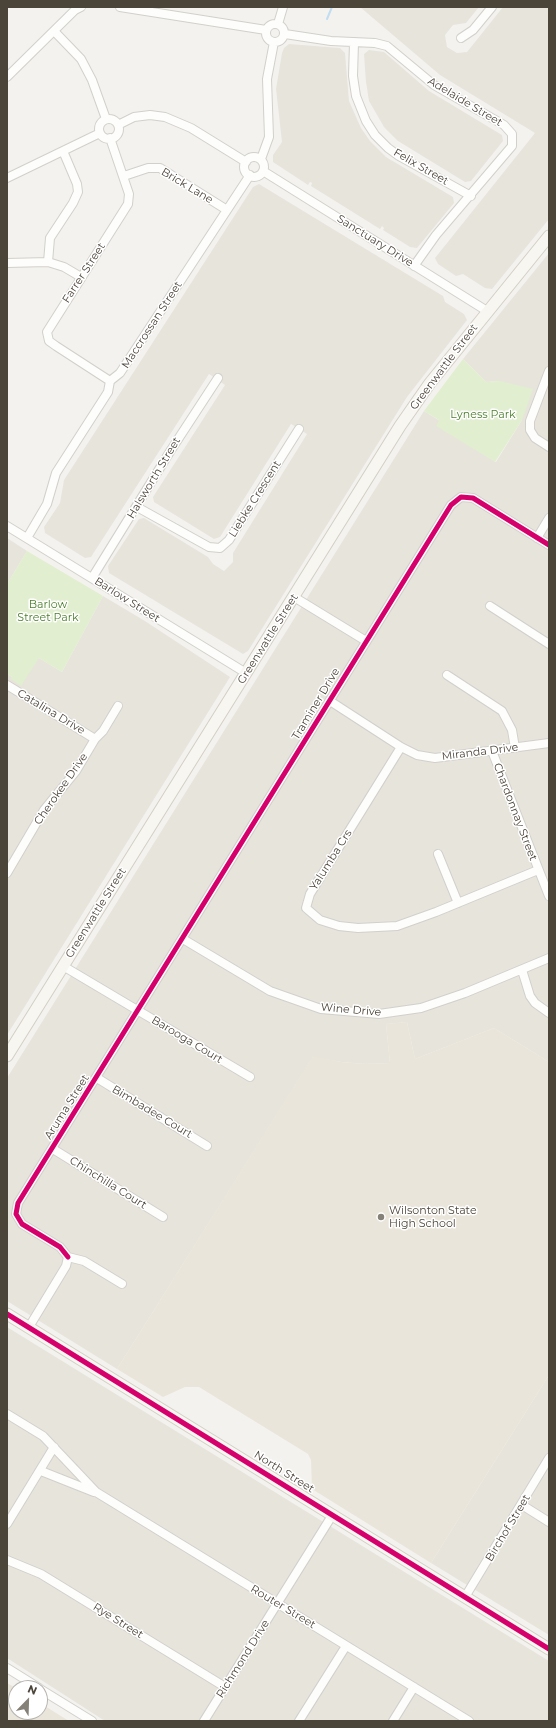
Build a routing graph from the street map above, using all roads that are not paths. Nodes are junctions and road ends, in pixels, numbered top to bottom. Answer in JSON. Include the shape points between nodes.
{"nodes":[{"id":1,"x":81,"y":7,"type":"edge"},
{"id":2,"x":120,"y":7,"type":"edge"},
{"id":3,"x":283,"y":7,"type":"edge"},
{"id":4,"x":492,"y":7,"type":"edge"},
{"id":5,"x":278,"y":24,"type":"junction"},
{"id":6,"x":54,"y":30,"type":"junction"},
{"id":7,"x":266,"y":30,"type":"junction"},
{"id":8,"x":285,"y":34,"type":"junction"},
{"id":9,"x":461,"y":38,"type":"dead end"},
{"id":10,"x":274,"y":42,"type":"junction"},
{"id":11,"x":354,"y":43,"type":"junction"},
{"id":12,"x":7,"y":76,"type":"edge"},
{"id":13,"x":106,"y":119,"type":"junction"},
{"id":14,"x":118,"y":125,"type":"junction"},
{"id":15,"x":100,"y":133,"type":"junction"},
{"id":16,"x":110,"y":138,"type":"junction"},
{"id":17,"x":63,"y":151,"type":"junction"},
{"id":18,"x":261,"y":159,"type":"junction"},
{"id":19,"x":246,"y":162,"type":"junction"},
{"id":20,"x":263,"y":171,"type":"junction"},
{"id":21,"x":250,"y":175,"type":"junction"},
{"id":22,"x":124,"y":176,"type":"junction"},
{"id":23,"x":7,"y":178,"type":"edge"},
{"id":24,"x":471,"y":196,"type":"junction"},
{"id":25,"x":227,"y":210,"type":"junction"},
{"id":26,"x":549,"y":236,"type":"edge"},
{"id":27,"x":48,"y":262,"type":"junction"},
{"id":28,"x":7,"y":263,"type":"edge"},
{"id":29,"x":414,"y":266,"type":"junction"},
{"id":30,"x":81,"y":277,"type":"junction"},
{"id":31,"x":487,"y":311,"type":"junction"},
{"id":32,"x":549,"y":371,"type":"edge"},
{"id":33,"x":218,"y":378,"type":"dead end"},
{"id":34,"x":110,"y":381,"type":"junction"},
{"id":35,"x":299,"y":430,"type":"dead end"},
{"id":36,"x":549,"y":447,"type":"edge"},
{"id":37,"x":137,"y":507,"type":"junction"},
{"id":38,"x":549,"y":518,"type":"edge"},
{"id":39,"x":7,"y":526,"type":"edge"},
{"id":40,"x":27,"y":538,"type":"junction"},
{"id":41,"x":536,"y":538,"type":"junction"},
{"id":42,"x":549,"y":545,"type":"edge"},
{"id":43,"x":92,"y":578,"type":"junction"},
{"id":44,"x":294,"y":597,"type":"junction"},
{"id":45,"x":490,"y":606,"type":"dead end"},
{"id":46,"x":366,"y":641,"type":"junction"},
{"id":47,"x":549,"y":644,"type":"edge"},
{"id":48,"x":246,"y":673,"type":"junction"},
{"id":49,"x":447,"y":675,"type":"dead end"},
{"id":50,"x":7,"y":685,"type":"edge"},
{"id":51,"x":330,"y":701,"type":"junction"},
{"id":52,"x":118,"y":706,"type":"dead end"},
{"id":53,"x":95,"y":739,"type":"junction"},
{"id":54,"x":549,"y":743,"type":"edge"},
{"id":55,"x":401,"y":747,"type":"junction"},
{"id":56,"x":516,"y":748,"type":"junction"},
{"id":57,"x":492,"y":751,"type":"junction"},
{"id":58,"x":438,"y":854,"type":"dead end"},
{"id":59,"x":538,"y":870,"type":"junction"},
{"id":60,"x":7,"y":873,"type":"edge"},
{"id":61,"x":549,"y":896,"type":"edge"},
{"id":62,"x":458,"y":903,"type":"junction"},
{"id":63,"x":183,"y":939,"type":"junction"},
{"id":64,"x":549,"y":958,"type":"edge"},
{"id":65,"x":63,"y":966,"type":"junction"},
{"id":66,"x":522,"y":970,"type":"junction"},
{"id":67,"x":138,"y":1010,"type":"junction"},
{"id":68,"x":549,"y":1013,"type":"edge"},
{"id":69,"x":7,"y":1056,"type":"edge"},
{"id":70,"x":250,"y":1077,"type":"dead end"},
{"id":71,"x":97,"y":1078,"type":"junction"},
{"id":72,"x":207,"y":1146,"type":"dead end"},
{"id":73,"x":53,"y":1148,"type":"junction"},
{"id":74,"x":163,"y":1217,"type":"dead end"},
{"id":75,"x":68,"y":1257,"type":"junction"},
{"id":76,"x":122,"y":1284,"type":"dead end"},
{"id":77,"x":7,"y":1314,"type":"edge"},
{"id":78,"x":29,"y":1327,"type":"junction"},
{"id":79,"x":7,"y":1414,"type":"edge"},
{"id":80,"x":54,"y":1447,"type":"junction"},
{"id":81,"x":549,"y":1458,"type":"edge"},
{"id":82,"x":41,"y":1471,"type":"junction"},
{"id":83,"x":96,"y":1492,"type":"junction"},
{"id":84,"x":522,"y":1506,"type":"junction"},
{"id":85,"x":333,"y":1514,"type":"junction"},
{"id":86,"x":549,"y":1522,"type":"edge"},
{"id":87,"x":7,"y":1524,"type":"edge"},
{"id":88,"x":7,"y":1560,"type":"edge"},
{"id":89,"x":465,"y":1598,"type":"junction"},
{"id":90,"x":278,"y":1604,"type":"junction"},
{"id":91,"x":346,"y":1646,"type":"junction"},
{"id":92,"x":549,"y":1649,"type":"edge"},
{"id":93,"x":7,"y":1668,"type":"edge"},
{"id":94,"x":27,"y":1680,"type":"edge"},
{"id":95,"x":225,"y":1687,"type":"junction"},
{"id":96,"x":414,"y":1687,"type":"junction"},
{"id":97,"x":48,"y":1693,"type":"edge"},
{"id":98,"x":92,"y":1721,"type":"edge"},
{"id":99,"x":204,"y":1721,"type":"edge"},
{"id":100,"x":300,"y":1721,"type":"edge"},
{"id":101,"x":393,"y":1721,"type":"edge"},
{"id":102,"x":470,"y":1721,"type":"edge"}],
"edges":[{"from":1,"to":6,"type":"street"},
{"from":2,"to":7,"type":"street"},
{"from":3,"to":5,"type":"street"},
{"from":4,"to":9,"type":"street","via":[[474,30]]},
{"from":5,"to":7,"type":"street","via":[[272,24]]},
{"from":5,"to":8,"type":"street","via":[[284,29]]},
{"from":6,"to":12,"type":"street"},
{"from":6,"to":13,"type":"street","via":[[81,59],[92,80]]},
{"from":7,"to":10,"type":"street","via":[[267,38]]},
{"from":8,"to":10,"type":"street","via":[[282,40]]},
{"from":8,"to":11,"type":"street","name":"Adelaide Street"},
{"from":10,"to":18,"type":"street","via":[[267,80],[269,137]]},
{"from":11,"to":24,"type":"street","name":"Felix Street","via":[[353,76],[356,96],[375,135],[399,156]]},
{"from":11,"to":24,"type":"street","name":"Adelaide Street","via":[[387,46],[434,84],[509,129],[512,134],[512,146]]},
{"from":13,"to":14,"type":"street"},
{"from":13,"to":15,"type":"street","via":[[100,124]]},
{"from":14,"to":16,"type":"street","via":[[116,134]]},
{"from":14,"to":19,"type":"street","via":[[134,117],[165,117],[191,128]]},
{"from":15,"to":16,"type":"street","via":[[105,138]]},
{"from":15,"to":17,"type":"street"},
{"from":16,"to":22,"type":"street","name":"Farrer Street"},
{"from":17,"to":23,"type":"street"},
{"from":17,"to":27,"type":"street","via":[[78,192],[50,238]]},
{"from":18,"to":19,"type":"street","via":[[254,157]]},
{"from":18,"to":20,"type":"street"},
{"from":19,"to":21,"type":"street","via":[[245,169]]},
{"from":20,"to":21,"type":"street","via":[[257,176]]},
{"from":20,"to":29,"type":"street","name":"Sanctuary Drive"},
{"from":21,"to":25,"type":"street","name":"Maccrossan Street"},
{"from":22,"to":25,"type":"street","name":"Brick Lane","via":[[148,168],[160,168]]},
{"from":22,"to":30,"type":"street","name":"Farrer Street","via":[[129,194],[126,208]]},
{"from":24,"to":29,"type":"street","name":"Adelaide Street","via":[[436,235]]},
{"from":25,"to":34,"type":"street","name":"Maccrossan Street","via":[[120,373]]},
{"from":26,"to":31,"type":"main road","name":"Greenwattle Street"},
{"from":27,"to":28,"type":"street"},
{"from":27,"to":30,"type":"street","via":[[64,267]]},
{"from":29,"to":31,"type":"street","name":"Sanctuary Drive"},
{"from":30,"to":34,"type":"street","name":"Farrer Street","via":[[50,326],[47,337],[56,346]]},
{"from":31,"to":44,"type":"main road","name":"Greenwattle Street","via":[[430,383],[400,426]]},
{"from":32,"to":36,"type":"street","via":[[530,421],[530,430],[535,438]]},
{"from":33,"to":37,"type":"street","name":"Halsworth Street"},
{"from":34,"to":40,"type":"street","name":"Maccrossan Street","via":[[108,392],[56,473],[48,504]]},
{"from":35,"to":37,"type":"street","name":"Liebke Crescent","via":[[229,540],[220,548],[209,547]]},
{"from":37,"to":43,"type":"street","name":"Halsworth Street"},
{"from":38,"to":41,"type":"street"},
{"from":39,"to":40,"type":"street","name":"Barlow Street"},
{"from":40,"to":43,"type":"street","name":"Barlow Street"},
{"from":41,"to":42,"type":"street","name":"Traminer Drive"},
{"from":41,"to":46,"type":"street","name":"Traminer Drive","via":[[472,498],[461,497],[452,505]]},
{"from":43,"to":48,"type":"street","name":"Barlow Street"},
{"from":44,"to":46,"type":"street"},
{"from":44,"to":48,"type":"main road","name":"Greenwattle Street"},
{"from":45,"to":47,"type":"street"},
{"from":46,"to":51,"type":"street","name":"Traminer Drive"},
{"from":48,"to":65,"type":"main road","name":"Greenwattle Street"},
{"from":49,"to":56,"type":"street","via":[[502,711],[512,730]]},
{"from":50,"to":53,"type":"street","name":"Catalina Drive"},
{"from":51,"to":55,"type":"street","name":"Miranda Drive"},
{"from":51,"to":63,"type":"street","name":"Traminer Drive"},
{"from":52,"to":53,"type":"street","name":"Cherokee Drive"},
{"from":53,"to":60,"type":"street","name":"Cherokee Drive","via":[[76,771],[44,810]]},
{"from":54,"to":56,"type":"street","name":"Miranda Drive"},
{"from":55,"to":57,"type":"street","name":"Miranda Drive","via":[[418,755],[436,758]]},
{"from":55,"to":62,"type":"street","name":"Yalumba Crs","via":[[310,894],[306,908],[320,920],[339,926],[376,928],[414,921]]},
{"from":56,"to":57,"type":"street","name":"Miranda Drive"},
{"from":57,"to":59,"type":"street","name":"Chardonnay Street"},
{"from":58,"to":62,"type":"street"},
{"from":59,"to":61,"type":"street","name":"Chardonnay Street"},
{"from":59,"to":62,"type":"street","name":"Yalumba Crs"},
{"from":63,"to":66,"type":"street","name":"Wine Drive","via":[[270,991],[321,1009],[378,1014],[421,1008]]},
{"from":63,"to":67,"type":"street","name":"Traminer Drive"},
{"from":64,"to":66,"type":"street","name":"Wine Drive"},
{"from":65,"to":67,"type":"street","name":"Barooga Court"},
{"from":65,"to":69,"type":"main road","name":"Greenwattle Street"},
{"from":66,"to":68,"type":"street","via":[[530,996]]},
{"from":67,"to":70,"type":"street","name":"Barooga Court"},
{"from":67,"to":71,"type":"street","name":"Aruma Street"},
{"from":71,"to":72,"type":"street","name":"Bimbadee Court"},
{"from":71,"to":73,"type":"street","name":"Aruma Street"},
{"from":73,"to":74,"type":"street","name":"Chinchilla Court"},
{"from":73,"to":75,"type":"street","name":"Aruma Street","via":[[18,1203],[16,1214],[22,1224],[60,1247]]},
{"from":75,"to":76,"type":"street","via":[[84,1261]]},
{"from":75,"to":78,"type":"street","via":[[66,1266]]},
{"from":77,"to":78,"type":"main road","name":"North Street"},
{"from":78,"to":85,"type":"main road","name":"North Street"},
{"from":79,"to":80,"type":"street","name":"Router Street","via":[[43,1436]]},
{"from":80,"to":82,"type":"street"},
{"from":80,"to":83,"type":"street","name":"Router Street"},
{"from":81,"to":84,"type":"street","name":"Birchof Street"},
{"from":82,"to":83,"type":"street","name":"Router Street"},
{"from":82,"to":87,"type":"street"},
{"from":83,"to":90,"type":"street","name":"Router Street"},
{"from":84,"to":86,"type":"street"},
{"from":84,"to":89,"type":"street","name":"Birchof Street"},
{"from":85,"to":89,"type":"main road","name":"North Street"},
{"from":85,"to":90,"type":"street","name":"Richmond Drive"},
{"from":88,"to":95,"type":"street","name":"Rye Street","via":[[41,1574]]},
{"from":89,"to":92,"type":"main road","name":"North Street"},
{"from":90,"to":91,"type":"street","name":"Router Street"},
{"from":90,"to":95,"type":"street","name":"Richmond Drive"},
{"from":91,"to":96,"type":"street","name":"Router Street"},
{"from":91,"to":100,"type":"street"},
{"from":93,"to":94,"type":"street"},
{"from":95,"to":99,"type":"street","name":"Richmond Drive"},
{"from":96,"to":101,"type":"street"},
{"from":96,"to":102,"type":"street","name":"Router Street"},
{"from":97,"to":98,"type":"street"}]}
